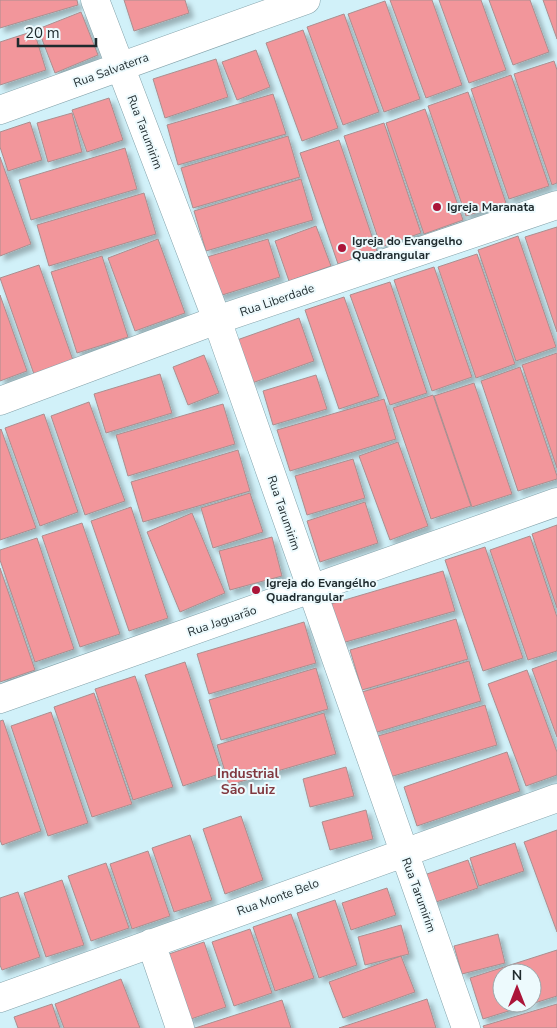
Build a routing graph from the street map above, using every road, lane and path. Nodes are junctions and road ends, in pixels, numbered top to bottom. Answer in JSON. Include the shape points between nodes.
{"nodes":[{"id":1,"x":95,"y":0,"type":"edge"},
{"id":2,"x":306,"y":0,"type":"edge"},
{"id":3,"x":120,"y":67,"type":"junction"},
{"id":4,"x":0,"y":110,"type":"edge"},
{"id":5,"x":557,"y":205,"type":"edge"},
{"id":6,"x":217,"y":320,"type":"junction"},
{"id":7,"x":0,"y":401,"type":"edge"},
{"id":8,"x":557,"y":502,"type":"edge"},
{"id":9,"x":312,"y":590,"type":"junction"},
{"id":10,"x":0,"y":699,"type":"edge"},
{"id":11,"x":557,"y":798,"type":"edge"},
{"id":12,"x":404,"y":853,"type":"junction"},
{"id":13,"x":151,"y":943,"type":"junction"},
{"id":14,"x":0,"y":998,"type":"edge"},
{"id":15,"x":180,"y":1028,"type":"edge"},
{"id":16,"x":466,"y":1028,"type":"edge"}],
"edges":[{"from":1,"to":3,"type":"street","name":"Rua Tarumirim"},
{"from":2,"to":3,"type":"street","name":"Rua Salvaterra"},
{"from":3,"to":4,"type":"street","name":"Rua Salvaterra"},
{"from":3,"to":6,"type":"street","name":"Rua Tarumirim"},
{"from":5,"to":6,"type":"street","name":"Rua Liberdade"},
{"from":6,"to":7,"type":"street","name":"Rua Liberdade"},
{"from":6,"to":9,"type":"street","name":"Rua Tarumirim"},
{"from":8,"to":9,"type":"street","name":"Rua Jaguarão"},
{"from":9,"to":10,"type":"street","name":"Rua Jaguarão"},
{"from":9,"to":12,"type":"street","name":"Rua Tarumirim"},
{"from":11,"to":12,"type":"street","name":"Rua Monte Belo"},
{"from":12,"to":13,"type":"street","name":"Rua Monte Belo"},
{"from":12,"to":16,"type":"street","name":"Rua Tarumirim"},
{"from":13,"to":14,"type":"street","name":"Rua Monte Belo"},
{"from":13,"to":15,"type":"street"}]}
